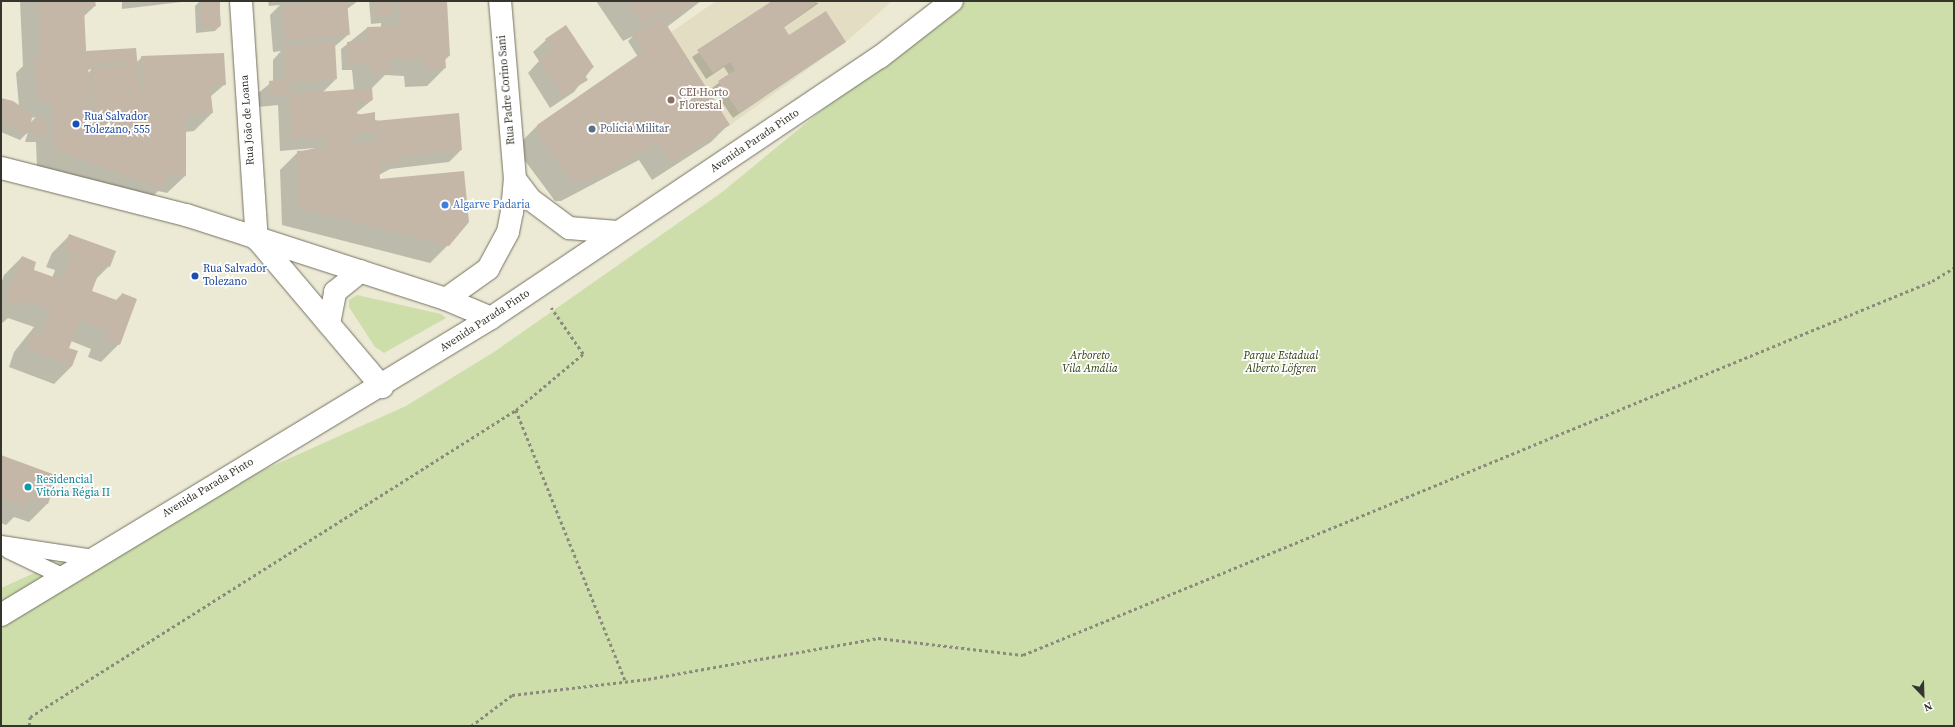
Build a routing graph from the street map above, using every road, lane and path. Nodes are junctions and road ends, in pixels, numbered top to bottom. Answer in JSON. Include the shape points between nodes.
{"nodes":[{"id":1,"x":241,"y":1,"type":"edge"},
{"id":2,"x":500,"y":1,"type":"edge"},
{"id":3,"x":952,"y":1,"type":"edge"},
{"id":4,"x":1,"y":168,"type":"edge"},
{"id":5,"x":515,"y":179,"type":"junction"},
{"id":6,"x":617,"y":232,"type":"junction"},
{"id":7,"x":257,"y":239,"type":"junction"},
{"id":8,"x":1954,"y":268,"type":"edge"},
{"id":9,"x":361,"y":271,"type":"junction"},
{"id":10,"x":446,"y":299,"type":"junction"},
{"id":11,"x":546,"y":302,"type":"dead end"},
{"id":12,"x":491,"y":318,"type":"junction"},
{"id":13,"x":329,"y":324,"type":"junction"},
{"id":14,"x":382,"y":387,"type":"junction"},
{"id":15,"x":516,"y":410,"type":"junction"},
{"id":16,"x":1,"y":546,"type":"edge"},
{"id":17,"x":95,"y":558,"type":"junction"},
{"id":18,"x":64,"y":577,"type":"junction"},
{"id":19,"x":1,"y":615,"type":"edge"},
{"id":20,"x":626,"y":682,"type":"junction"},
{"id":21,"x":29,"y":726,"type":"edge"},
{"id":22,"x":471,"y":726,"type":"edge"}],
"edges":[{"from":1,"to":7,"type":"street","name":"Rua João de Loana"},
{"from":2,"to":5,"type":"street","name":"Rua Padre Corino Sani"},
{"from":3,"to":6,"type":"street","name":"Avenida Parada Pinto","via":[[880,57]]},
{"from":4,"to":7,"type":"street","via":[[186,215]]},
{"from":5,"to":6,"type":"street","via":[[530,199],[569,228],[589,233]]},
{"from":5,"to":10,"type":"street","name":"Rua Padre Corino Sani","via":[[508,232],[500,250],[470,285]]},
{"from":6,"to":12,"type":"street","name":"Avenida Parada Pinto"},
{"from":7,"to":9,"type":"street"},
{"from":7,"to":13,"type":"street"},
{"from":8,"to":20,"type":"path","via":[[1932,281],[1023,655],[878,638]]},
{"from":9,"to":10,"type":"street"},
{"from":9,"to":13,"type":"street","via":[[336,292],[329,308]]},
{"from":10,"to":12,"type":"street"},
{"from":11,"to":15,"type":"path","via":[[583,354]]},
{"from":12,"to":14,"type":"street","name":"Avenida Parada Pinto"},
{"from":13,"to":14,"type":"street"},
{"from":14,"to":17,"type":"street","name":"Avenida Parada Pinto","via":[[221,479]]},
{"from":15,"to":20,"type":"path"},
{"from":15,"to":21,"type":"path","via":[[30,717]]},
{"from":16,"to":17,"type":"lane"},
{"from":16,"to":18,"type":"lane"},
{"from":17,"to":18,"type":"street","name":"Avenida Parada Pinto"},
{"from":18,"to":19,"type":"street","name":"Avenida Parada Pinto"},
{"from":20,"to":22,"type":"path","via":[[512,695]]}]}
